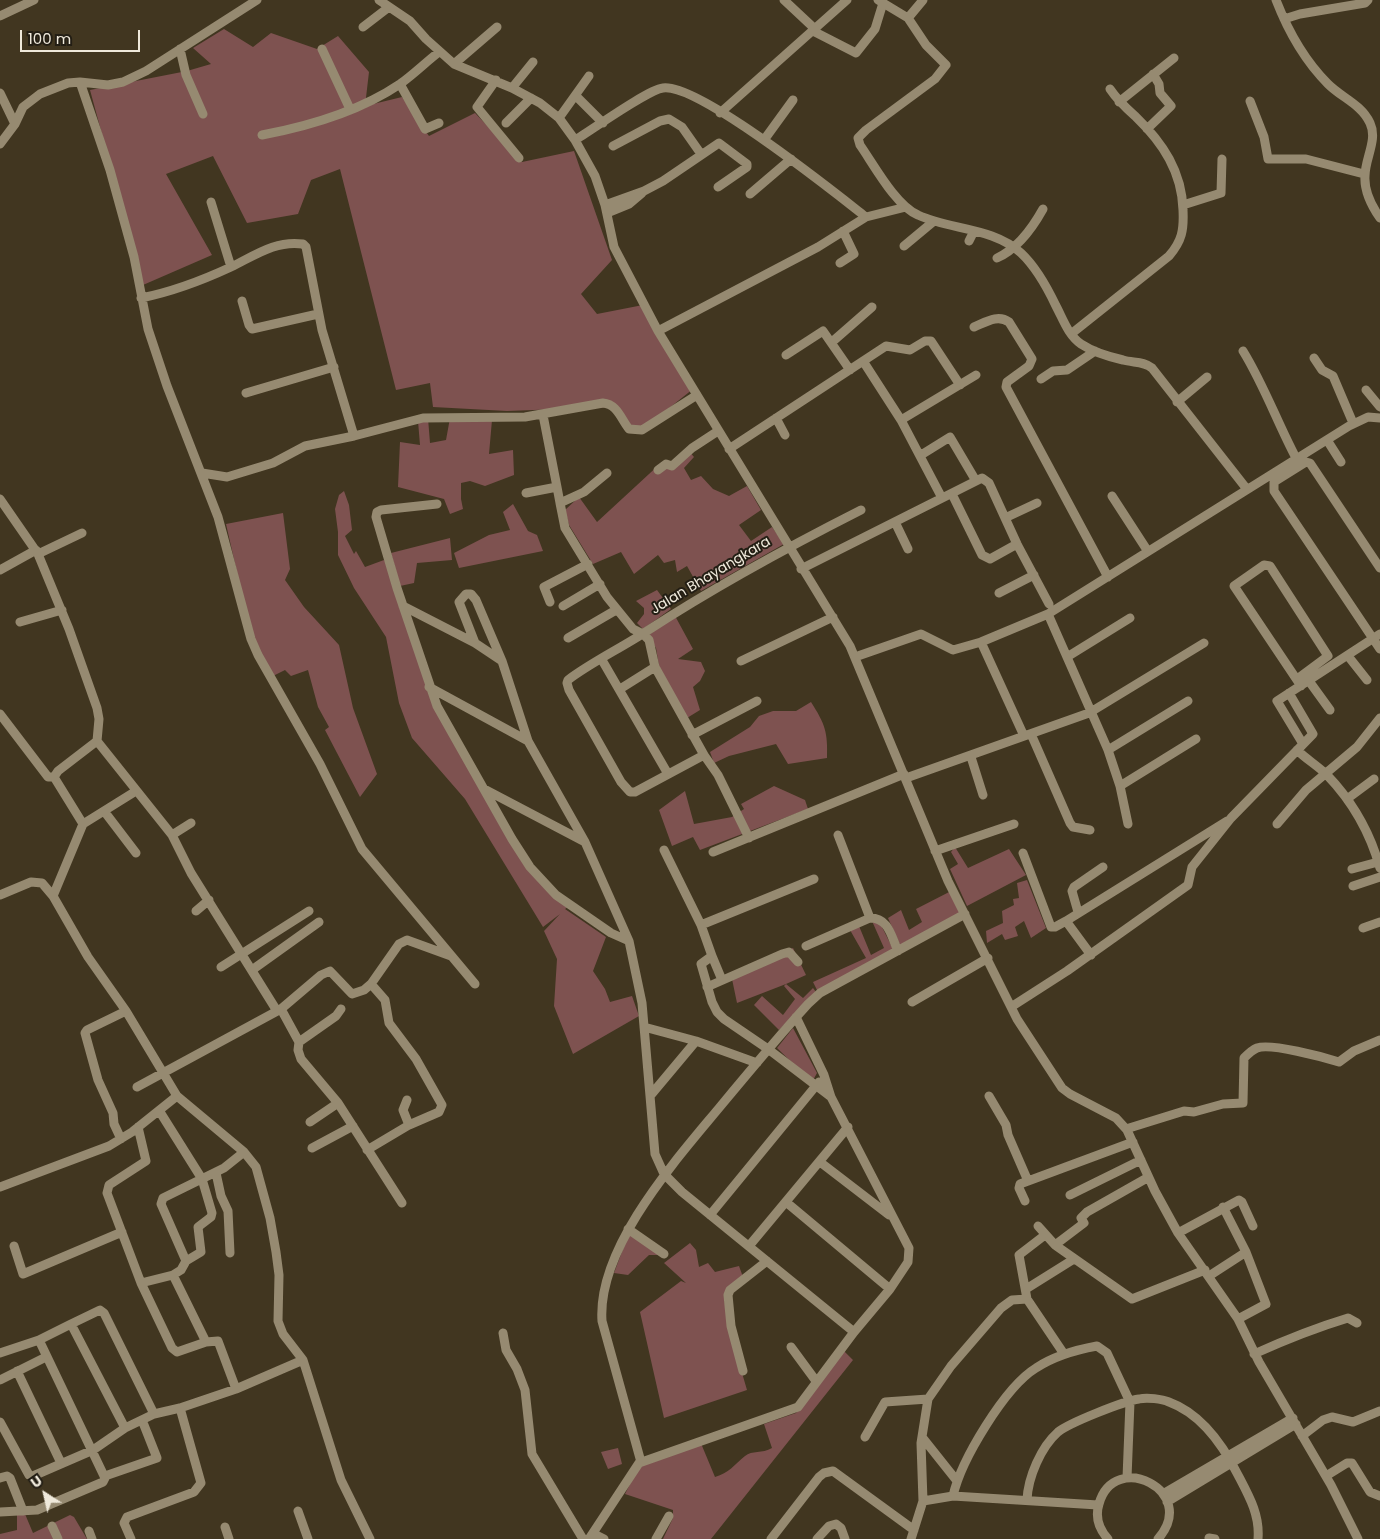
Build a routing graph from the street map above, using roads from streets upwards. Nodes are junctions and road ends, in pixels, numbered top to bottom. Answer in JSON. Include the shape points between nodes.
{"nodes":[{"id":1,"x":34,"y":0,"type":"edge"},
{"id":2,"x":257,"y":0,"type":"edge"},
{"id":3,"x":379,"y":0,"type":"edge"},
{"id":4,"x":784,"y":0,"type":"edge"},
{"id":5,"x":847,"y":0,"type":"edge"},
{"id":6,"x":923,"y":0,"type":"edge"},
{"id":7,"x":1276,"y":0,"type":"edge"},
{"id":8,"x":1368,"y":0,"type":"edge"},
{"id":9,"x":881,"y":2,"type":"edge"},
{"id":10,"x":389,"y":7,"type":"junction"},
{"id":11,"x":0,"y":16,"type":"edge"},
{"id":12,"x":908,"y":18,"type":"junction"},
{"id":13,"x":1284,"y":19,"type":"junction"},
{"id":14,"x":363,"y":27,"type":"dead end"},
{"id":15,"x":497,"y":27,"type":"dead end"},
{"id":16,"x":814,"y":30,"type":"junction"},
{"id":17,"x":180,"y":49,"type":"junction"},
{"id":18,"x":322,"y":49,"type":"dead end"},
{"id":19,"x":439,"y":52,"type":"junction"},
{"id":20,"x":1174,"y":58,"type":"dead end"},
{"id":21,"x":533,"y":62,"type":"dead end"},
{"id":22,"x":454,"y":64,"type":"junction"},
{"id":23,"x":1153,"y":74,"type":"junction"},
{"id":24,"x":589,"y":76,"type":"dead end"},
{"id":25,"x":496,"y":80,"type":"junction"},
{"id":26,"x":80,"y":82,"type":"junction"},
{"id":27,"x":400,"y":84,"type":"junction"},
{"id":28,"x":512,"y":88,"type":"junction"},
{"id":29,"x":1110,"y":89,"type":"dead end"},
{"id":30,"x":0,"y":93,"type":"edge"},
{"id":31,"x":576,"y":96,"type":"junction"},
{"id":32,"x":531,"y":98,"type":"junction"},
{"id":33,"x":793,"y":100,"type":"dead end"},
{"id":34,"x":1119,"y":102,"type":"junction"},
{"id":35,"x":1250,"y":102,"type":"dead end"},
{"id":36,"x":350,"y":109,"type":"junction"},
{"id":37,"x":720,"y":112,"type":"junction"},
{"id":38,"x":203,"y":114,"type":"dead end"},
{"id":39,"x":560,"y":118,"type":"junction"},
{"id":40,"x":440,"y":123,"type":"dead end"},
{"id":41,"x":506,"y":123,"type":"dead end"},
{"id":42,"x":603,"y":123,"type":"junction"},
{"id":43,"x":15,"y":124,"type":"junction"},
{"id":44,"x":1147,"y":129,"type":"junction"},
{"id":45,"x":262,"y":135,"type":"dead end"},
{"id":46,"x":575,"y":140,"type":"junction"},
{"id":47,"x":764,"y":140,"type":"junction"},
{"id":48,"x":0,"y":144,"type":"edge"},
{"id":49,"x":613,"y":146,"type":"dead end"},
{"id":50,"x":701,"y":154,"type":"junction"},
{"id":51,"x":519,"y":158,"type":"dead end"},
{"id":52,"x":792,"y":159,"type":"junction"},
{"id":53,"x":1222,"y":159,"type":"dead end"},
{"id":54,"x":1364,"y":174,"type":"junction"},
{"id":55,"x":718,"y":187,"type":"dead end"},
{"id":56,"x":750,"y":194,"type":"dead end"},
{"id":57,"x":211,"y":202,"type":"dead end"},
{"id":58,"x":1183,"y":205,"type":"junction"},
{"id":59,"x":906,"y":207,"type":"junction"},
{"id":60,"x":606,"y":209,"type":"junction"},
{"id":61,"x":1043,"y":209,"type":"dead end"},
{"id":62,"x":866,"y":217,"type":"junction"},
{"id":63,"x":1380,"y":218,"type":"edge"},
{"id":64,"x":934,"y":221,"type":"junction"},
{"id":65,"x":843,"y":231,"type":"junction"},
{"id":66,"x":974,"y":231,"type":"junction"},
{"id":67,"x":969,"y":241,"type":"dead end"},
{"id":68,"x":904,"y":246,"type":"dead end"},
{"id":69,"x":1013,"y":247,"type":"junction"},
{"id":70,"x":998,"y":258,"type":"dead end"},
{"id":71,"x":840,"y":263,"type":"dead end"},
{"id":72,"x":231,"y":267,"type":"junction"},
{"id":73,"x":141,"y":298,"type":"junction"},
{"id":74,"x":242,"y":301,"type":"dead end"},
{"id":75,"x":872,"y":307,"type":"dead end"},
{"id":76,"x":318,"y":314,"type":"junction"},
{"id":77,"x":974,"y":327,"type":"dead end"},
{"id":78,"x":658,"y":331,"type":"junction"},
{"id":79,"x":1071,"y":334,"type":"junction"},
{"id":80,"x":832,"y":342,"type":"junction"},
{"id":81,"x":1096,"y":352,"type":"junction"},
{"id":82,"x":1243,"y":352,"type":"dead end"},
{"id":83,"x":786,"y":355,"type":"dead end"},
{"id":84,"x":1314,"y":358,"type":"dead end"},
{"id":85,"x":863,"y":362,"type":"junction"},
{"id":86,"x":334,"y":367,"type":"junction"},
{"id":87,"x":850,"y":370,"type":"junction"},
{"id":88,"x":976,"y":375,"type":"dead end"},
{"id":89,"x":1207,"y":377,"type":"dead end"},
{"id":90,"x":1041,"y":379,"type":"dead end"},
{"id":91,"x":960,"y":385,"type":"junction"},
{"id":92,"x":1366,"y":390,"type":"dead end"},
{"id":93,"x":246,"y":393,"type":"dead end"},
{"id":94,"x":697,"y":395,"type":"junction"},
{"id":95,"x":1177,"y":402,"type":"junction"},
{"id":96,"x":1380,"y":407,"type":"edge"},
{"id":97,"x":543,"y":415,"type":"junction"},
{"id":98,"x":776,"y":418,"type":"junction"},
{"id":99,"x":1380,"y":418,"type":"edge"},
{"id":100,"x":901,"y":420,"type":"junction"},
{"id":101,"x":1353,"y":423,"type":"junction"},
{"id":102,"x":718,"y":431,"type":"junction"},
{"id":103,"x":786,"y":435,"type":"dead end"},
{"id":104,"x":354,"y":436,"type":"junction"},
{"id":105,"x":1327,"y":440,"type":"junction"},
{"id":106,"x":729,"y":449,"type":"junction"},
{"id":107,"x":921,"y":455,"type":"junction"},
{"id":108,"x":1302,"y":458,"type":"junction"},
{"id":109,"x":1342,"y":462,"type":"dead end"},
{"id":110,"x":658,"y":470,"type":"dead end"},
{"id":111,"x":202,"y":473,"type":"junction"},
{"id":112,"x":607,"y":473,"type":"dead end"},
{"id":113,"x":976,"y":481,"type":"junction"},
{"id":114,"x":557,"y":487,"type":"junction"},
{"id":115,"x":1246,"y":488,"type":"junction"},
{"id":116,"x":526,"y":493,"type":"dead end"},
{"id":117,"x":952,"y":494,"type":"junction"},
{"id":118,"x":1112,"y":496,"type":"dead end"},
{"id":119,"x":942,"y":498,"type":"junction"},
{"id":120,"x":0,"y":499,"type":"edge"},
{"id":121,"x":560,"y":503,"type":"junction"},
{"id":122,"x":1037,"y":503,"type":"dead end"},
{"id":123,"x":437,"y":504,"type":"dead end"},
{"id":124,"x":861,"y":510,"type":"dead end"},
{"id":125,"x":1005,"y":518,"type":"junction"},
{"id":126,"x":895,"y":522,"type":"junction"},
{"id":127,"x":82,"y":533,"type":"dead end"},
{"id":128,"x":1017,"y":544,"type":"junction"},
{"id":129,"x":789,"y":546,"type":"junction"},
{"id":130,"x":908,"y":549,"type":"dead end"},
{"id":131,"x":1147,"y":550,"type":"junction"},
{"id":132,"x":37,"y":552,"type":"junction"},
{"id":133,"x":588,"y":564,"type":"junction"},
{"id":134,"x":1380,"y":568,"type":"edge"},
{"id":135,"x":802,"y":569,"type":"junction"},
{"id":136,"x":0,"y":570,"type":"edge"},
{"id":137,"x":1034,"y":575,"type":"junction"},
{"id":138,"x":1108,"y":577,"type":"junction"},
{"id":139,"x":600,"y":584,"type":"junction"},
{"id":140,"x":998,"y":593,"type":"dead end"},
{"id":141,"x":550,"y":602,"type":"dead end"},
{"id":142,"x":1049,"y":604,"type":"dead end"},
{"id":143,"x":402,"y":606,"type":"junction"},
{"id":144,"x":563,"y":606,"type":"dead end"},
{"id":145,"x":62,"y":610,"type":"junction"},
{"id":146,"x":616,"y":610,"type":"junction"},
{"id":147,"x":1048,"y":614,"type":"junction"},
{"id":148,"x":833,"y":617,"type":"junction"},
{"id":149,"x":1130,"y":618,"type":"dead end"},
{"id":150,"x":20,"y":622,"type":"dead end"},
{"id":151,"x":645,"y":632,"type":"junction"},
{"id":152,"x":1376,"y":637,"type":"edge"},
{"id":153,"x":568,"y":638,"type":"dead end"},
{"id":154,"x":981,"y":642,"type":"junction"},
{"id":155,"x":475,"y":643,"type":"junction"},
{"id":156,"x":1204,"y":643,"type":"dead end"},
{"id":157,"x":1380,"y":649,"type":"edge"},
{"id":158,"x":1348,"y":656,"type":"junction"},
{"id":159,"x":855,"y":657,"type":"junction"},
{"id":160,"x":1067,"y":657,"type":"junction"},
{"id":161,"x":602,"y":660,"type":"junction"},
{"id":162,"x":502,"y":661,"type":"junction"},
{"id":163,"x":741,"y":661,"type":"dead end"},
{"id":164,"x":655,"y":667,"type":"junction"},
{"id":165,"x":1367,"y":680,"type":"dead end"},
{"id":166,"x":1303,"y":682,"type":"junction"},
{"id":167,"x":429,"y":687,"type":"junction"},
{"id":168,"x":620,"y":689,"type":"junction"},
{"id":169,"x":1289,"y":693,"type":"junction"},
{"id":170,"x":758,"y":701,"type":"dead end"},
{"id":171,"x":1188,"y":701,"type":"dead end"},
{"id":172,"x":1330,"y":710,"type":"dead end"},
{"id":173,"x":1092,"y":711,"type":"junction"},
{"id":174,"x":0,"y":714,"type":"edge"},
{"id":175,"x":1380,"y":718,"type":"edge"},
{"id":176,"x":692,"y":735,"type":"junction"},
{"id":177,"x":1028,"y":735,"type":"junction"},
{"id":178,"x":1196,"y":740,"type":"dead end"},
{"id":179,"x":97,"y":741,"type":"junction"},
{"id":180,"x":528,"y":741,"type":"junction"},
{"id":181,"x":1300,"y":747,"type":"junction"},
{"id":182,"x":1108,"y":750,"type":"junction"},
{"id":183,"x":704,"y":755,"type":"junction"},
{"id":184,"x":970,"y":757,"type":"junction"},
{"id":185,"x":668,"y":774,"type":"junction"},
{"id":186,"x":1326,"y":774,"type":"junction"},
{"id":187,"x":905,"y":776,"type":"junction"},
{"id":188,"x":54,"y":777,"type":"junction"},
{"id":189,"x":1374,"y":779,"type":"dead end"},
{"id":190,"x":1120,"y":786,"type":"junction"},
{"id":191,"x":486,"y":790,"type":"junction"},
{"id":192,"x":136,"y":791,"type":"junction"},
{"id":193,"x":982,"y":795,"type":"dead end"},
{"id":194,"x":1347,"y":799,"type":"junction"},
{"id":195,"x":104,"y":811,"type":"junction"},
{"id":196,"x":1231,"y":818,"type":"junction"},
{"id":197,"x":191,"y":823,"type":"dead end"},
{"id":198,"x":83,"y":824,"type":"junction"},
{"id":199,"x":1014,"y":824,"type":"dead end"},
{"id":200,"x":1128,"y":824,"type":"dead end"},
{"id":201,"x":1277,"y":824,"type":"dead end"},
{"id":202,"x":1090,"y":830,"type":"dead end"},
{"id":203,"x":172,"y":834,"type":"junction"},
{"id":204,"x":838,"y":835,"type":"dead end"},
{"id":205,"x":749,"y":838,"type":"junction"},
{"id":206,"x":585,"y":842,"type":"junction"},
{"id":207,"x":664,"y":850,"type":"dead end"},
{"id":208,"x":935,"y":851,"type":"junction"},
{"id":209,"x":713,"y":852,"type":"dead end"},
{"id":210,"x":136,"y":853,"type":"dead end"},
{"id":211,"x":1023,"y":853,"type":"dead end"},
{"id":212,"x":1379,"y":865,"type":"edge"},
{"id":213,"x":1103,"y":867,"type":"dead end"},
{"id":214,"x":1352,"y":869,"type":"dead end"},
{"id":215,"x":1380,"y":877,"type":"edge"},
{"id":216,"x":814,"y":879,"type":"dead end"},
{"id":217,"x":1353,"y":886,"type":"dead end"},
{"id":218,"x":0,"y":895,"type":"edge"},
{"id":219,"x":53,"y":896,"type":"junction"},
{"id":220,"x":209,"y":900,"type":"junction"},
{"id":221,"x":196,"y":910,"type":"dead end"},
{"id":222,"x":308,"y":911,"type":"dead end"},
{"id":223,"x":1078,"y":912,"type":"junction"},
{"id":224,"x":965,"y":914,"type":"junction"},
{"id":225,"x":870,"y":918,"type":"junction"},
{"id":226,"x":1066,"y":921,"type":"junction"},
{"id":227,"x":319,"y":922,"type":"dead end"},
{"id":228,"x":1380,"y":922,"type":"edge"},
{"id":229,"x":701,"y":925,"type":"junction"},
{"id":230,"x":1363,"y":928,"type":"dead end"},
{"id":231,"x":629,"y":941,"type":"junction"},
{"id":232,"x":806,"y":946,"type":"dead end"},
{"id":233,"x":898,"y":951,"type":"junction"},
{"id":234,"x":241,"y":954,"type":"junction"},
{"id":235,"x":1091,"y":955,"type":"junction"},
{"id":236,"x":452,"y":956,"type":"junction"},
{"id":237,"x":712,"y":956,"type":"junction"},
{"id":238,"x":988,"y":958,"type":"junction"},
{"id":239,"x":798,"y":962,"type":"dead end"},
{"id":240,"x":221,"y":967,"type":"dead end"},
{"id":241,"x":252,"y":970,"type":"junction"},
{"id":242,"x":722,"y":980,"type":"junction"},
{"id":243,"x":371,"y":984,"type":"junction"},
{"id":244,"x":474,"y":984,"type":"dead end"},
{"id":245,"x":707,"y":987,"type":"junction"},
{"id":246,"x":912,"y":1002,"type":"dead end"},
{"id":247,"x":1011,"y":1007,"type":"junction"},
{"id":248,"x":341,"y":1009,"type":"dead end"},
{"id":249,"x":279,"y":1010,"type":"junction"},
{"id":250,"x":126,"y":1011,"type":"junction"},
{"id":251,"x":796,"y":1017,"type":"junction"},
{"id":252,"x":644,"y":1027,"type":"junction"},
{"id":253,"x":1380,"y":1040,"type":"edge"},
{"id":254,"x":696,"y":1041,"type":"junction"},
{"id":255,"x":300,"y":1042,"type":"junction"},
{"id":256,"x":768,"y":1049,"type":"junction"},
{"id":257,"x":757,"y":1063,"type":"junction"},
{"id":258,"x":163,"y":1074,"type":"junction"},
{"id":259,"x":824,"y":1075,"type":"junction"},
{"id":260,"x":815,"y":1086,"type":"junction"},
{"id":261,"x":137,"y":1087,"type":"dead end"},
{"id":262,"x":177,"y":1096,"type":"junction"},
{"id":263,"x":650,"y":1096,"type":"junction"},
{"id":264,"x":989,"y":1096,"type":"dead end"},
{"id":265,"x":831,"y":1097,"type":"junction"},
{"id":266,"x":407,"y":1100,"type":"dead end"},
{"id":267,"x":338,"y":1103,"type":"junction"},
{"id":268,"x":160,"y":1112,"type":"junction"},
{"id":269,"x":310,"y":1122,"type":"dead end"},
{"id":270,"x":409,"y":1125,"type":"junction"},
{"id":271,"x":353,"y":1126,"type":"junction"},
{"id":272,"x":138,"y":1127,"type":"junction"},
{"id":273,"x":848,"y":1127,"type":"junction"},
{"id":274,"x":1126,"y":1129,"type":"junction"},
{"id":275,"x":121,"y":1139,"type":"junction"},
{"id":276,"x":1133,"y":1142,"type":"junction"},
{"id":277,"x":312,"y":1148,"type":"dead end"},
{"id":278,"x":367,"y":1150,"type":"junction"},
{"id":279,"x":244,"y":1152,"type":"junction"},
{"id":280,"x":1141,"y":1160,"type":"junction"},
{"id":281,"x":820,"y":1162,"type":"junction"},
{"id":282,"x":216,"y":1173,"type":"junction"},
{"id":283,"x":664,"y":1174,"type":"junction"},
{"id":284,"x":1147,"y":1178,"type":"junction"},
{"id":285,"x":202,"y":1179,"type":"junction"},
{"id":286,"x":1028,"y":1181,"type":"junction"},
{"id":287,"x":0,"y":1187,"type":"edge"},
{"id":288,"x":1070,"y":1195,"type":"dead end"},
{"id":289,"x":1025,"y":1201,"type":"dead end"},
{"id":290,"x":786,"y":1202,"type":"junction"},
{"id":291,"x":402,"y":1203,"type":"dead end"},
{"id":292,"x":1223,"y":1207,"type":"junction"},
{"id":293,"x":710,"y":1215,"type":"junction"},
{"id":294,"x":892,"y":1218,"type":"junction"},
{"id":295,"x":1038,"y":1226,"type":"dead end"},
{"id":296,"x":1254,"y":1226,"type":"dead end"},
{"id":297,"x":628,"y":1229,"type":"junction"},
{"id":298,"x":122,"y":1232,"type":"junction"},
{"id":299,"x":1178,"y":1233,"type":"junction"},
{"id":300,"x":1045,"y":1235,"type":"junction"},
{"id":301,"x":1055,"y":1245,"type":"junction"},
{"id":302,"x":14,"y":1246,"type":"dead end"},
{"id":303,"x":749,"y":1246,"type":"junction"},
{"id":304,"x":230,"y":1252,"type":"dead end"},
{"id":305,"x":1246,"y":1252,"type":"junction"},
{"id":306,"x":664,"y":1254,"type":"dead end"},
{"id":307,"x":1074,"y":1259,"type":"junction"},
{"id":308,"x":186,"y":1261,"type":"junction"},
{"id":309,"x":767,"y":1261,"type":"junction"},
{"id":310,"x":1207,"y":1273,"type":"junction"},
{"id":311,"x":173,"y":1275,"type":"junction"},
{"id":312,"x":140,"y":1283,"type":"junction"},
{"id":313,"x":890,"y":1289,"type":"junction"},
{"id":314,"x":1027,"y":1294,"type":"junction"},
{"id":315,"x":1238,"y":1319,"type":"junction"},
{"id":316,"x":1357,"y":1323,"type":"dead end"},
{"id":317,"x":71,"y":1324,"type":"junction"},
{"id":318,"x":854,"y":1332,"type":"junction"},
{"id":319,"x":503,"y":1333,"type":"dead end"},
{"id":320,"x":39,"y":1340,"type":"junction"},
{"id":321,"x":206,"y":1342,"type":"junction"},
{"id":322,"x":791,"y":1347,"type":"dead end"},
{"id":323,"x":0,"y":1353,"type":"edge"},
{"id":324,"x":1064,"y":1354,"type":"junction"},
{"id":325,"x":1254,"y":1354,"type":"junction"},
{"id":326,"x":46,"y":1358,"type":"junction"},
{"id":327,"x":303,"y":1360,"type":"junction"},
{"id":328,"x":17,"y":1371,"type":"junction"},
{"id":329,"x":743,"y":1371,"type":"dead end"},
{"id":330,"x":0,"y":1380,"type":"edge"},
{"id":331,"x":816,"y":1381,"type":"junction"},
{"id":332,"x":236,"y":1389,"type":"junction"},
{"id":333,"x":928,"y":1399,"type":"junction"},
{"id":334,"x":1130,"y":1402,"type":"junction"},
{"id":335,"x":180,"y":1408,"type":"junction"},
{"id":336,"x":1380,"y":1411,"type":"edge"},
{"id":337,"x":154,"y":1414,"type":"junction"},
{"id":338,"x":142,"y":1420,"type":"junction"},
{"id":339,"x":1294,"y":1421,"type":"junction"},
{"id":340,"x":0,"y":1422,"type":"edge"},
{"id":341,"x":125,"y":1428,"type":"junction"},
{"id":342,"x":1302,"y":1436,"type":"junction"},
{"id":343,"x":865,"y":1437,"type":"dead end"},
{"id":344,"x":922,"y":1437,"type":"junction"},
{"id":345,"x":93,"y":1450,"type":"junction"},
{"id":346,"x":1229,"y":1458,"type":"junction"},
{"id":347,"x":641,"y":1462,"type":"junction"},
{"id":348,"x":61,"y":1463,"type":"junction"},
{"id":349,"x":105,"y":1476,"type":"junction"},
{"id":350,"x":1326,"y":1476,"type":"junction"},
{"id":351,"x":0,"y":1478,"type":"edge"},
{"id":352,"x":1127,"y":1478,"type":"junction"},
{"id":353,"x":957,"y":1480,"type":"junction"},
{"id":354,"x":953,"y":1496,"type":"junction"},
{"id":355,"x":1380,"y":1496,"type":"edge"},
{"id":356,"x":1165,"y":1498,"type":"junction"},
{"id":357,"x":1027,"y":1500,"type":"junction"},
{"id":358,"x":923,"y":1501,"type":"junction"},
{"id":359,"x":1098,"y":1505,"type":"junction"},
{"id":360,"x":23,"y":1511,"type":"junction"},
{"id":361,"x":298,"y":1511,"type":"dead end"},
{"id":362,"x":0,"y":1512,"type":"edge"},
{"id":363,"x":670,"y":1516,"type":"dead end"},
{"id":364,"x":52,"y":1526,"type":"dead end"},
{"id":365,"x":226,"y":1527,"type":"dead end"},
{"id":366,"x":912,"y":1535,"type":"edge"},
{"id":367,"x":591,"y":1537,"type":"edge"},
{"id":368,"x":58,"y":1539,"type":"edge"},
{"id":369,"x":131,"y":1539,"type":"edge"},
{"id":370,"x":229,"y":1539,"type":"edge"},
{"id":371,"x":308,"y":1539,"type":"edge"},
{"id":372,"x":370,"y":1539,"type":"edge"},
{"id":373,"x":584,"y":1539,"type":"edge"},
{"id":374,"x":604,"y":1539,"type":"edge"},
{"id":375,"x":656,"y":1539,"type":"edge"},
{"id":376,"x":771,"y":1539,"type":"edge"},
{"id":377,"x":817,"y":1539,"type":"edge"},
{"id":378,"x":845,"y":1539,"type":"edge"},
{"id":379,"x":1108,"y":1539,"type":"edge"},
{"id":380,"x":1158,"y":1539,"type":"edge"},
{"id":381,"x":1258,"y":1539,"type":"edge"},
{"id":382,"x":1358,"y":1539,"type":"edge"}],
"edges":[{"from":1,"to":11,"type":"street"},
{"from":2,"to":17,"type":"street"},
{"from":3,"to":10,"type":"street"},
{"from":4,"to":16,"type":"street"},
{"from":5,"to":16,"type":"street"},
{"from":6,"to":12,"type":"street"},
{"from":7,"to":13,"type":"street"},
{"from":8,"to":13,"type":"street"},
{"from":9,"to":12,"type":"street"},
{"from":9,"to":16,"type":"street","via":[[875,28],[856,54]]},
{"from":10,"to":14,"type":"street"},
{"from":10,"to":19,"type":"street","via":[[410,21]]},
{"from":12,"to":59,"type":"street","via":[[926,45],[945,64],[945,69],[909,100],[866,130],[857,141]]},
{"from":13,"to":54,"type":"street","via":[[1303,54],[1329,85],[1359,107],[1368,120],[1372,133]]},
{"from":15,"to":22,"type":"street"},
{"from":16,"to":37,"type":"street"},
{"from":17,"to":26,"type":"street","via":[[123,82],[108,85]]},
{"from":17,"to":38,"type":"street","via":[[186,75]]},
{"from":18,"to":36,"type":"street"},
{"from":19,"to":22,"type":"street"},
{"from":19,"to":27,"type":"street"},
{"from":20,"to":23,"type":"street"},
{"from":21,"to":28,"type":"street"},
{"from":22,"to":25,"type":"street"},
{"from":23,"to":34,"type":"street"},
{"from":23,"to":44,"type":"street","via":[[1160,93],[1170,106]]},
{"from":24,"to":31,"type":"street"},
{"from":25,"to":28,"type":"street"},
{"from":25,"to":51,"type":"street","via":[[477,107]]},
{"from":26,"to":43,"type":"street","via":[[68,83],[36,96],[23,107]]},
{"from":26,"to":73,"type":"street","via":[[110,170],[134,257]]},
{"from":27,"to":36,"type":"street"},
{"from":27,"to":40,"type":"street","via":[[425,129]]},
{"from":28,"to":32,"type":"street"},
{"from":29,"to":34,"type":"street"},
{"from":30,"to":43,"type":"street"},
{"from":31,"to":39,"type":"street"},
{"from":31,"to":42,"type":"street"},
{"from":32,"to":39,"type":"street"},
{"from":32,"to":41,"type":"street"},
{"from":33,"to":47,"type":"street"},
{"from":34,"to":44,"type":"street"},
{"from":35,"to":54,"type":"street","via":[[1264,137],[1268,159],[1306,159]]},
{"from":36,"to":45,"type":"street","via":[[301,127]]},
{"from":37,"to":42,"type":"street","via":[[693,96],[663,88]]},
{"from":37,"to":47,"type":"street"},
{"from":39,"to":46,"type":"street"},
{"from":42,"to":46,"type":"street"},
{"from":43,"to":48,"type":"street"},
{"from":44,"to":58,"type":"street","via":[[1175,168]]},
{"from":46,"to":60,"type":"street","via":[[595,176]]},
{"from":47,"to":52,"type":"street"},
{"from":49,"to":50,"type":"street","via":[[670,119],[682,127]]},
{"from":50,"to":55,"type":"street","via":[[719,143],[747,164]]},
{"from":50,"to":60,"type":"street","via":[[678,172],[644,190],[630,204]]},
{"from":52,"to":56,"type":"street"},
{"from":52,"to":62,"type":"street"},
{"from":53,"to":58,"type":"street","via":[[1221,193]]},
{"from":54,"to":63,"type":"street","via":[[1367,195]]},
{"from":57,"to":72,"type":"street"},
{"from":58,"to":79,"type":"street","via":[[1184,231],[1174,250],[1139,282]]},
{"from":59,"to":62,"type":"street"},
{"from":59,"to":64,"type":"street"},
{"from":60,"to":78,"type":"street","via":[[617,254]]},
{"from":61,"to":69,"type":"street"},
{"from":62,"to":65,"type":"street"},
{"from":64,"to":66,"type":"street"},
{"from":64,"to":68,"type":"street"},
{"from":65,"to":71,"type":"street","via":[[854,254]]},
{"from":65,"to":78,"type":"street"},
{"from":66,"to":67,"type":"street"},
{"from":66,"to":69,"type":"street"},
{"from":69,"to":70,"type":"street"},
{"from":69,"to":79,"type":"street","via":[[1035,268]]},
{"from":72,"to":73,"type":"street","via":[[163,294]]},
{"from":72,"to":76,"type":"street","via":[[273,246],[303,244],[306,246]]},
{"from":73,"to":111,"type":"street","via":[[166,386]]},
{"from":74,"to":76,"type":"street","via":[[252,328]]},
{"from":75,"to":80,"type":"street"},
{"from":76,"to":86,"type":"street"},
{"from":77,"to":138,"type":"street","via":[[1004,318],[1032,359],[1029,366],[1007,382],[1006,387]]},
{"from":78,"to":94,"type":"street"},
{"from":79,"to":81,"type":"street","via":[[1080,344]]},
{"from":80,"to":83,"type":"street","via":[[823,330]]},
{"from":80,"to":87,"type":"street"},
{"from":81,"to":90,"type":"street","via":[[1067,370],[1053,371]]},
{"from":81,"to":95,"type":"street","via":[[1147,364]]},
{"from":82,"to":108,"type":"street","via":[[1261,382],[1280,427]]},
{"from":84,"to":101,"type":"street","via":[[1322,370],[1333,376]]},
{"from":85,"to":87,"type":"street"},
{"from":85,"to":91,"type":"street","via":[[886,346],[910,350],[928,340]]},
{"from":85,"to":100,"type":"street"},
{"from":86,"to":93,"type":"street"},
{"from":86,"to":104,"type":"street"},
{"from":87,"to":98,"type":"street"},
{"from":88,"to":91,"type":"street"},
{"from":89,"to":95,"type":"street"},
{"from":91,"to":100,"type":"street"},
{"from":92,"to":96,"type":"street"},
{"from":94,"to":97,"type":"street","via":[[637,431],[629,429],[619,412],[608,404]]},
{"from":94,"to":102,"type":"street"},
{"from":95,"to":115,"type":"street"},
{"from":97,"to":104,"type":"street","via":[[496,419],[423,418]]},
{"from":97,"to":114,"type":"street"},
{"from":98,"to":103,"type":"street"},
{"from":98,"to":106,"type":"street"},
{"from":99,"to":101,"type":"street","via":[[1368,417]]},
{"from":100,"to":107,"type":"street"},
{"from":101,"to":105,"type":"street"},
{"from":102,"to":106,"type":"street"},
{"from":102,"to":110,"type":"street","via":[[672,466],[666,464]]},
{"from":104,"to":111,"type":"street","via":[[305,446],[273,463],[228,477]]},
{"from":105,"to":108,"type":"street"},
{"from":105,"to":109,"type":"street"},
{"from":106,"to":129,"type":"street"},
{"from":107,"to":113,"type":"street","via":[[950,437]]},
{"from":107,"to":119,"type":"street"},
{"from":108,"to":115,"type":"street"},
{"from":108,"to":134,"type":"street"},
{"from":108,"to":152,"type":"street","via":[[1274,482],[1273,488]]},
{"from":111,"to":236,"type":"street","via":[[258,655],[320,764],[362,849]]},
{"from":112,"to":121,"type":"street","via":[[584,492]]},
{"from":113,"to":117,"type":"street"},
{"from":113,"to":125,"type":"street","via":[[986,480]]},
{"from":114,"to":116,"type":"street"},
{"from":114,"to":121,"type":"street"},
{"from":115,"to":131,"type":"street","via":[[1218,509]]},
{"from":117,"to":119,"type":"street"},
{"from":117,"to":128,"type":"street","via":[[982,555],[990,558]]},
{"from":118,"to":131,"type":"street"},
{"from":119,"to":126,"type":"street"},
{"from":120,"to":132,"type":"street"},
{"from":121,"to":133,"type":"street","via":[[566,528]]},
{"from":122,"to":125,"type":"street"},
{"from":123,"to":143,"type":"street","via":[[377,512]]},
{"from":124,"to":129,"type":"street","name":"Jalan Bhayangkara"},
{"from":125,"to":128,"type":"street"},
{"from":126,"to":130,"type":"street"},
{"from":126,"to":135,"type":"street"},
{"from":127,"to":132,"type":"street"},
{"from":128,"to":137,"type":"street"},
{"from":129,"to":135,"type":"street"},
{"from":129,"to":151,"type":"street","name":"Jalan Bhayangkara"},
{"from":131,"to":138,"type":"street"},
{"from":132,"to":136,"type":"street"},
{"from":132,"to":145,"type":"street"},
{"from":133,"to":139,"type":"street"},
{"from":133,"to":141,"type":"street","via":[[544,587]]},
{"from":135,"to":148,"type":"street"},
{"from":137,"to":140,"type":"street"},
{"from":137,"to":142,"type":"street"},
{"from":138,"to":147,"type":"street"},
{"from":139,"to":144,"type":"street"},
{"from":139,"to":146,"type":"street"},
{"from":143,"to":155,"type":"street"},
{"from":143,"to":167,"type":"street"},
{"from":145,"to":150,"type":"street"},
{"from":145,"to":179,"type":"street","via":[[97,708]]},
{"from":146,"to":151,"type":"street","via":[[633,630]]},
{"from":146,"to":153,"type":"street"},
{"from":147,"to":154,"type":"street"},
{"from":147,"to":160,"type":"street"},
{"from":148,"to":159,"type":"street"},
{"from":148,"to":163,"type":"street"},
{"from":149,"to":160,"type":"street"},
{"from":151,"to":161,"type":"street","name":"Jalan Bhayangkara"},
{"from":151,"to":164,"type":"street"},
{"from":152,"to":157,"type":"street"},
{"from":152,"to":158,"type":"street"},
{"from":154,"to":159,"type":"street","via":[[951,650],[921,634]]},
{"from":154,"to":177,"type":"street"},
{"from":155,"to":162,"type":"street"},
{"from":155,"to":162,"type":"street","via":[[460,602],[466,594],[471,594],[476,600]]},
{"from":156,"to":173,"type":"street"},
{"from":158,"to":165,"type":"street"},
{"from":158,"to":166,"type":"street"},
{"from":159,"to":187,"type":"street"},
{"from":160,"to":173,"type":"street"},
{"from":161,"to":168,"type":"street"},
{"from":161,"to":185,"type":"street","name":"Jalan Bhayangkara","via":[[566,683],[597,741],[630,792]]},
{"from":162,"to":180,"type":"street"},
{"from":164,"to":168,"type":"street"},
{"from":164,"to":176,"type":"street"},
{"from":166,"to":166,"type":"street","via":[[1328,656],[1270,566],[1264,565],[1234,586]]},
{"from":166,"to":169,"type":"street"},
{"from":166,"to":172,"type":"street"},
{"from":167,"to":180,"type":"street"},
{"from":167,"to":191,"type":"street"},
{"from":168,"to":185,"type":"street"},
{"from":169,"to":181,"type":"street","via":[[1313,734]]},
{"from":169,"to":181,"type":"street","via":[[1276,701]]},
{"from":170,"to":176,"type":"street"},
{"from":171,"to":182,"type":"street"},
{"from":173,"to":177,"type":"street"},
{"from":173,"to":182,"type":"street"},
{"from":174,"to":188,"type":"street","via":[[48,777]]},
{"from":175,"to":186,"type":"street","via":[[1357,747]]},
{"from":176,"to":183,"type":"street"},
{"from":177,"to":184,"type":"street"},
{"from":177,"to":202,"type":"street","via":[[1070,823],[1073,827]]},
{"from":178,"to":190,"type":"street"},
{"from":179,"to":188,"type":"street"},
{"from":179,"to":192,"type":"street"},
{"from":180,"to":206,"type":"street"},
{"from":181,"to":186,"type":"street"},
{"from":181,"to":196,"type":"street"},
{"from":182,"to":190,"type":"street"},
{"from":183,"to":185,"type":"street"},
{"from":183,"to":205,"type":"street","via":[[718,775]]},
{"from":184,"to":187,"type":"street"},
{"from":184,"to":193,"type":"street"},
{"from":186,"to":194,"type":"street"},
{"from":186,"to":201,"type":"street","via":[[1306,790]]},
{"from":187,"to":205,"type":"street"},
{"from":187,"to":208,"type":"street"},
{"from":188,"to":198,"type":"street"},
{"from":189,"to":194,"type":"street"},
{"from":190,"to":200,"type":"street"},
{"from":191,"to":206,"type":"street"},
{"from":191,"to":231,"type":"street","via":[[512,839],[544,883],[575,910]]},
{"from":192,"to":195,"type":"street"},
{"from":192,"to":203,"type":"street"},
{"from":194,"to":212,"type":"street","via":[[1358,813]]},
{"from":195,"to":198,"type":"street"},
{"from":195,"to":210,"type":"street"},
{"from":196,"to":223,"type":"street"},
{"from":196,"to":235,"type":"street","via":[[1192,867],[1188,885]]},
{"from":197,"to":203,"type":"street"},
{"from":198,"to":219,"type":"street"},
{"from":199,"to":208,"type":"street"},
{"from":203,"to":220,"type":"street"},
{"from":204,"to":225,"type":"street"},
{"from":205,"to":209,"type":"street"},
{"from":206,"to":231,"type":"street"},
{"from":207,"to":229,"type":"street"},
{"from":208,"to":224,"type":"street"},
{"from":211,"to":226,"type":"street","via":[[1050,926]]},
{"from":212,"to":214,"type":"street"},
{"from":213,"to":223,"type":"street","via":[[1074,887],[1072,891]]},
{"from":215,"to":217,"type":"street"},
{"from":216,"to":229,"type":"street"},
{"from":218,"to":219,"type":"street","via":[[37,882],[42,883]]},
{"from":219,"to":250,"type":"street","via":[[88,957]]},
{"from":220,"to":221,"type":"street"},
{"from":220,"to":234,"type":"street"},
{"from":222,"to":234,"type":"street"},
{"from":223,"to":226,"type":"street"},
{"from":224,"to":233,"type":"street"},
{"from":224,"to":238,"type":"street"},
{"from":225,"to":232,"type":"street"},
{"from":225,"to":233,"type":"street","via":[[879,918],[885,923]]},
{"from":226,"to":235,"type":"street"},
{"from":227,"to":241,"type":"street"},
{"from":228,"to":230,"type":"street"},
{"from":229,"to":237,"type":"street"},
{"from":231,"to":252,"type":"street"},
{"from":233,"to":251,"type":"street","via":[[820,993]]},
{"from":234,"to":240,"type":"street"},
{"from":234,"to":241,"type":"street"},
{"from":235,"to":247,"type":"street"},
{"from":236,"to":243,"type":"street","via":[[407,940],[399,944]]},
{"from":236,"to":244,"type":"street"},
{"from":237,"to":242,"type":"street"},
{"from":237,"to":245,"type":"street","via":[[700,964]]},
{"from":238,"to":246,"type":"street"},
{"from":238,"to":247,"type":"street"},
{"from":239,"to":242,"type":"street","via":[[789,952]]},
{"from":241,"to":249,"type":"street"},
{"from":242,"to":245,"type":"street"},
{"from":243,"to":249,"type":"street","via":[[352,994],[328,971]]},
{"from":243,"to":270,"type":"street","via":[[385,1000],[389,1023],[413,1054],[442,1105],[438,1112]]},
{"from":245,"to":256,"type":"street","via":[[717,1012]]},
{"from":247,"to":274,"type":"street","via":[[1062,1088],[1116,1118]]},
{"from":248,"to":255,"type":"street"},
{"from":249,"to":255,"type":"street"},
{"from":249,"to":258,"type":"street"},
{"from":250,"to":258,"type":"street"},
{"from":250,"to":275,"type":"street","via":[[85,1033],[98,1080]]},
{"from":251,"to":256,"type":"street"},
{"from":251,"to":259,"type":"street"},
{"from":252,"to":254,"type":"street"},
{"from":252,"to":263,"type":"street"},
{"from":253,"to":274,"type":"street","via":[[1354,1051],[1339,1062],[1292,1051],[1258,1048],[1244,1058],[1243,1103],[1184,1111]]},
{"from":254,"to":257,"type":"street"},
{"from":254,"to":263,"type":"street"},
{"from":255,"to":267,"type":"street","via":[[301,1060]]},
{"from":256,"to":257,"type":"street"},
{"from":256,"to":260,"type":"street"},
{"from":257,"to":283,"type":"street"},
{"from":258,"to":261,"type":"street"},
{"from":258,"to":262,"type":"street"},
{"from":259,"to":260,"type":"street"},
{"from":259,"to":265,"type":"street"},
{"from":260,"to":265,"type":"street"},
{"from":260,"to":293,"type":"street"},
{"from":262,"to":268,"type":"street"},
{"from":262,"to":279,"type":"street"},
{"from":263,"to":283,"type":"street","via":[[655,1154]]},
{"from":264,"to":286,"type":"street","via":[[1006,1125]]},
{"from":265,"to":273,"type":"street"},
{"from":266,"to":270,"type":"street","via":[[403,1110]]},
{"from":267,"to":269,"type":"street"},
{"from":267,"to":271,"type":"street"},
{"from":268,"to":272,"type":"street"},
{"from":268,"to":285,"type":"street"},
{"from":270,"to":278,"type":"street"},
{"from":271,"to":277,"type":"street"},
{"from":271,"to":278,"type":"street"},
{"from":272,"to":275,"type":"street"},
{"from":272,"to":298,"type":"street","via":[[146,1161],[106,1188]]},
{"from":273,"to":281,"type":"street"},
{"from":273,"to":294,"type":"street"},
{"from":274,"to":276,"type":"street"},
{"from":275,"to":287,"type":"street","via":[[93,1153]]},
{"from":276,"to":280,"type":"street"},
{"from":276,"to":286,"type":"street"},
{"from":278,"to":291,"type":"street"},
{"from":279,"to":282,"type":"street"},
{"from":279,"to":327,"type":"street","via":[[256,1166],[270,1218],[279,1275],[278,1321],[283,1334]]},
{"from":280,"to":284,"type":"street"},
{"from":280,"to":288,"type":"street"},
{"from":281,"to":290,"type":"street"},
{"from":281,"to":294,"type":"street"},
{"from":282,"to":285,"type":"street"},
{"from":282,"to":304,"type":"street","via":[[228,1211]]},
{"from":283,"to":293,"type":"street"},
{"from":283,"to":297,"type":"street"},
{"from":284,"to":299,"type":"street"},
{"from":284,"to":301,"type":"street","via":[[1087,1212],[1081,1218],[1084,1223]]},
{"from":285,"to":308,"type":"street","via":[[212,1215],[198,1227],[201,1252]]},
{"from":285,"to":308,"type":"street","via":[[162,1201]]},
{"from":286,"to":289,"type":"street","via":[[1018,1186]]},
{"from":290,"to":303,"type":"street"},
{"from":290,"to":313,"type":"street"},
{"from":292,"to":296,"type":"street","via":[[1240,1200]]},
{"from":292,"to":299,"type":"street"},
{"from":292,"to":305,"type":"street"},
{"from":293,"to":303,"type":"street"},
{"from":294,"to":313,"type":"street","via":[[909,1248],[910,1256]]},
{"from":295,"to":300,"type":"street"},
{"from":297,"to":306,"type":"street"},
{"from":297,"to":347,"type":"street","via":[[612,1267],[601,1308]]},
{"from":298,"to":302,"type":"street","via":[[23,1274]]},
{"from":298,"to":312,"type":"street"},
{"from":299,"to":310,"type":"street"},
{"from":300,"to":301,"type":"street"},
{"from":300,"to":314,"type":"street","via":[[1020,1252]]},
{"from":301,"to":307,"type":"street"},
{"from":303,"to":309,"type":"street"},
{"from":305,"to":310,"type":"street"},
{"from":305,"to":315,"type":"street","via":[[1266,1304]]},
{"from":307,"to":310,"type":"street","via":[[1132,1299]]},
{"from":307,"to":314,"type":"street"},
{"from":308,"to":311,"type":"street"},
{"from":309,"to":318,"type":"street"},
{"from":309,"to":329,"type":"street","via":[[728,1295],[731,1326]]},
{"from":310,"to":315,"type":"street"},
{"from":311,"to":312,"type":"street"},
{"from":311,"to":321,"type":"street"},
{"from":312,"to":321,"type":"street","via":[[175,1351]]},
{"from":313,"to":318,"type":"street"},
{"from":314,"to":324,"type":"street"},
{"from":314,"to":333,"type":"street","via":[[1001,1308],[951,1366]]},
{"from":315,"to":325,"type":"street"},
{"from":316,"to":325,"type":"street","via":[[1348,1318],[1328,1324],[1299,1333]]},
{"from":317,"to":320,"type":"street"},
{"from":317,"to":337,"type":"street","via":[[100,1310],[104,1313]]},
{"from":317,"to":341,"type":"street"},
{"from":318,"to":331,"type":"street"},
{"from":319,"to":373,"type":"street","via":[[506,1350],[525,1390],[532,1454]]},
{"from":320,"to":323,"type":"street"},
{"from":320,"to":326,"type":"street"},
{"from":321,"to":332,"type":"street","via":[[218,1341]]},
{"from":322,"to":331,"type":"street"},
{"from":324,"to":334,"type":"street","via":[[1082,1348],[1102,1348]]},
{"from":324,"to":353,"type":"street","via":[[1036,1367],[1017,1384],[971,1450]]},
{"from":325,"to":339,"type":"street"},
{"from":326,"to":328,"type":"street"},
{"from":326,"to":345,"type":"street"},
{"from":327,"to":332,"type":"street"},
{"from":327,"to":372,"type":"street","via":[[342,1480]]},
{"from":328,"to":330,"type":"street"},
{"from":328,"to":348,"type":"street"},
{"from":331,"to":347,"type":"street","via":[[802,1403],[794,1409]]},
{"from":332,"to":335,"type":"street"},
{"from":333,"to":343,"type":"street","via":[[885,1402]]},
{"from":333,"to":344,"type":"street"},
{"from":334,"to":346,"type":"street","via":[[1139,1399],[1168,1401],[1205,1425]]},
{"from":334,"to":352,"type":"street"},
{"from":334,"to":357,"type":"street","via":[[1059,1431],[1038,1461]]},
{"from":335,"to":337,"type":"street"},
{"from":335,"to":369,"type":"street","via":[[200,1483],[194,1492],[128,1517],[124,1523]]},
{"from":336,"to":342,"type":"street","via":[[1353,1422],[1332,1417]]},
{"from":337,"to":338,"type":"street"},
{"from":338,"to":341,"type":"street"},
{"from":338,"to":349,"type":"street","via":[[157,1458]]},
{"from":339,"to":342,"type":"street"},
{"from":339,"to":346,"type":"street"},
{"from":340,"to":348,"type":"street","via":[[30,1476]]},
{"from":341,"to":345,"type":"street"},
{"from":342,"to":350,"type":"street"},
{"from":344,"to":353,"type":"street"},
{"from":344,"to":358,"type":"street"},
{"from":345,"to":348,"type":"street"},
{"from":345,"to":349,"type":"street"},
{"from":346,"to":356,"type":"street"},
{"from":346,"to":381,"type":"street","via":[[1257,1515]]},
{"from":347,"to":367,"type":"street"},
{"from":349,"to":360,"type":"street","via":[[102,1482],[84,1490],[37,1510]]},
{"from":350,"to":355,"type":"street","via":[[1352,1463],[1370,1492]]},
{"from":350,"to":382,"type":"street"},
{"from":351,"to":360,"type":"street","via":[[10,1478]]},
{"from":352,"to":356,"type":"street","via":[[1151,1482]]},
{"from":352,"to":359,"type":"street","via":[[1111,1485]]},
{"from":353,"to":354,"type":"street"},
{"from":354,"to":357,"type":"street"},
{"from":354,"to":358,"type":"street"},
{"from":356,"to":380,"type":"street","via":[[1168,1522]]},
{"from":357,"to":359,"type":"street"},
{"from":358,"to":366,"type":"street"},
{"from":359,"to":379,"type":"street","via":[[1098,1522]]},
{"from":360,"to":362,"type":"street"},
{"from":361,"to":371,"type":"street"},
{"from":363,"to":375,"type":"street"},
{"from":364,"to":368,"type":"street"},
{"from":365,"to":370,"type":"street"},
{"from":366,"to":376,"type":"street","via":[[833,1471],[819,1477]]},
{"from":367,"to":374,"type":"street"},
{"from":377,"to":378,"type":"street","via":[[829,1526],[836,1524]]}]}
